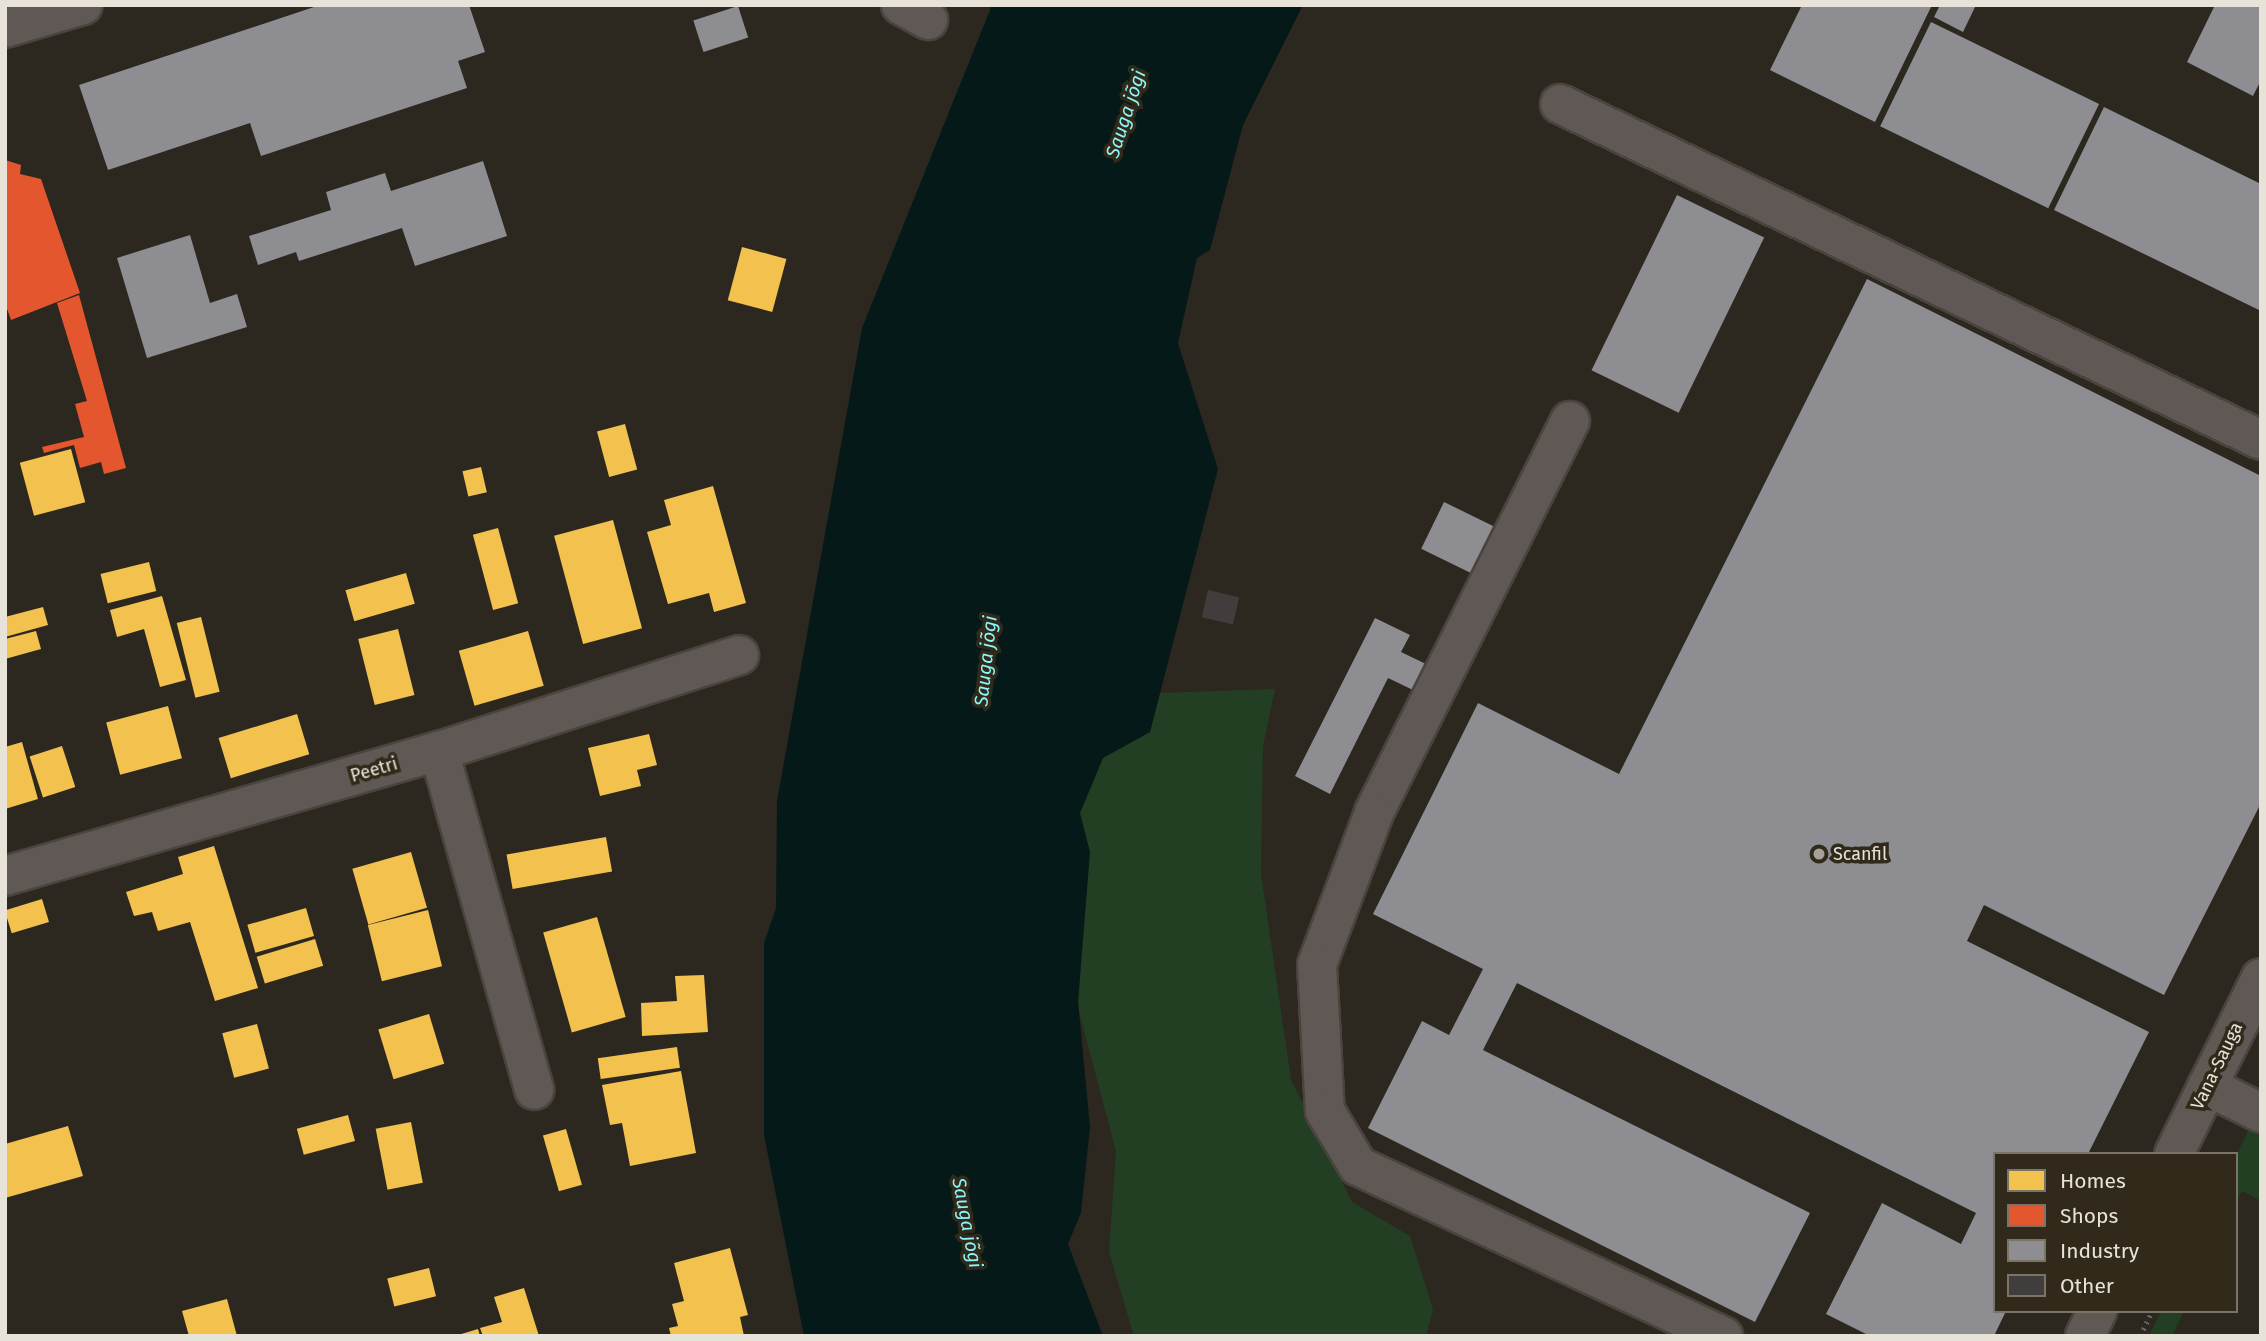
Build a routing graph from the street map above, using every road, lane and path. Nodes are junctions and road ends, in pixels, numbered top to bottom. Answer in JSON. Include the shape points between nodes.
{"nodes":[{"id":1,"x":83,"y":5,"type":"edge"},
{"id":2,"x":42,"y":11,"type":"edge"},
{"id":3,"x":5,"y":28,"type":"edge"},
{"id":4,"x":1560,"y":104,"type":"dead end"},
{"id":5,"x":1570,"y":421,"type":"dead end"},
{"id":6,"x":2261,"y":440,"type":"edge"},
{"id":7,"x":739,"y":655,"type":"dead end"},
{"id":8,"x":439,"y":751,"type":"junction"},
{"id":9,"x":5,"y":876,"type":"edge"},
{"id":10,"x":2261,"y":978,"type":"edge"},
{"id":11,"x":2207,"y":1086,"type":"junction"},
{"id":12,"x":534,"y":1090,"type":"dead end"},
{"id":13,"x":2261,"y":1113,"type":"edge"},
{"id":14,"x":2175,"y":1152,"type":"edge"},
{"id":15,"x":2096,"y":1313,"type":"edge"},
{"id":16,"x":2151,"y":1313,"type":"edge"},
{"id":17,"x":1723,"y":1336,"type":"edge"},
{"id":18,"x":2085,"y":1336,"type":"edge"},
{"id":19,"x":2140,"y":1336,"type":"edge"}],
"edges":[{"from":1,"to":2,"type":"street"},
{"from":2,"to":3,"type":"street"},
{"from":4,"to":6,"type":"street"},
{"from":5,"to":17,"type":"street","via":[[1374,813],[1317,965],[1325,1111],[1358,1166]]},
{"from":7,"to":8,"type":"street","name":"Peetri"},
{"from":8,"to":9,"type":"street","name":"Peetri"},
{"from":8,"to":12,"type":"street"},
{"from":10,"to":11,"type":"street","name":"Vana-Sauga"},
{"from":11,"to":13,"type":"street"},
{"from":11,"to":14,"type":"street","name":"Vana-Sauga"},
{"from":15,"to":18,"type":"street"},
{"from":16,"to":19,"type":"path"}]}
